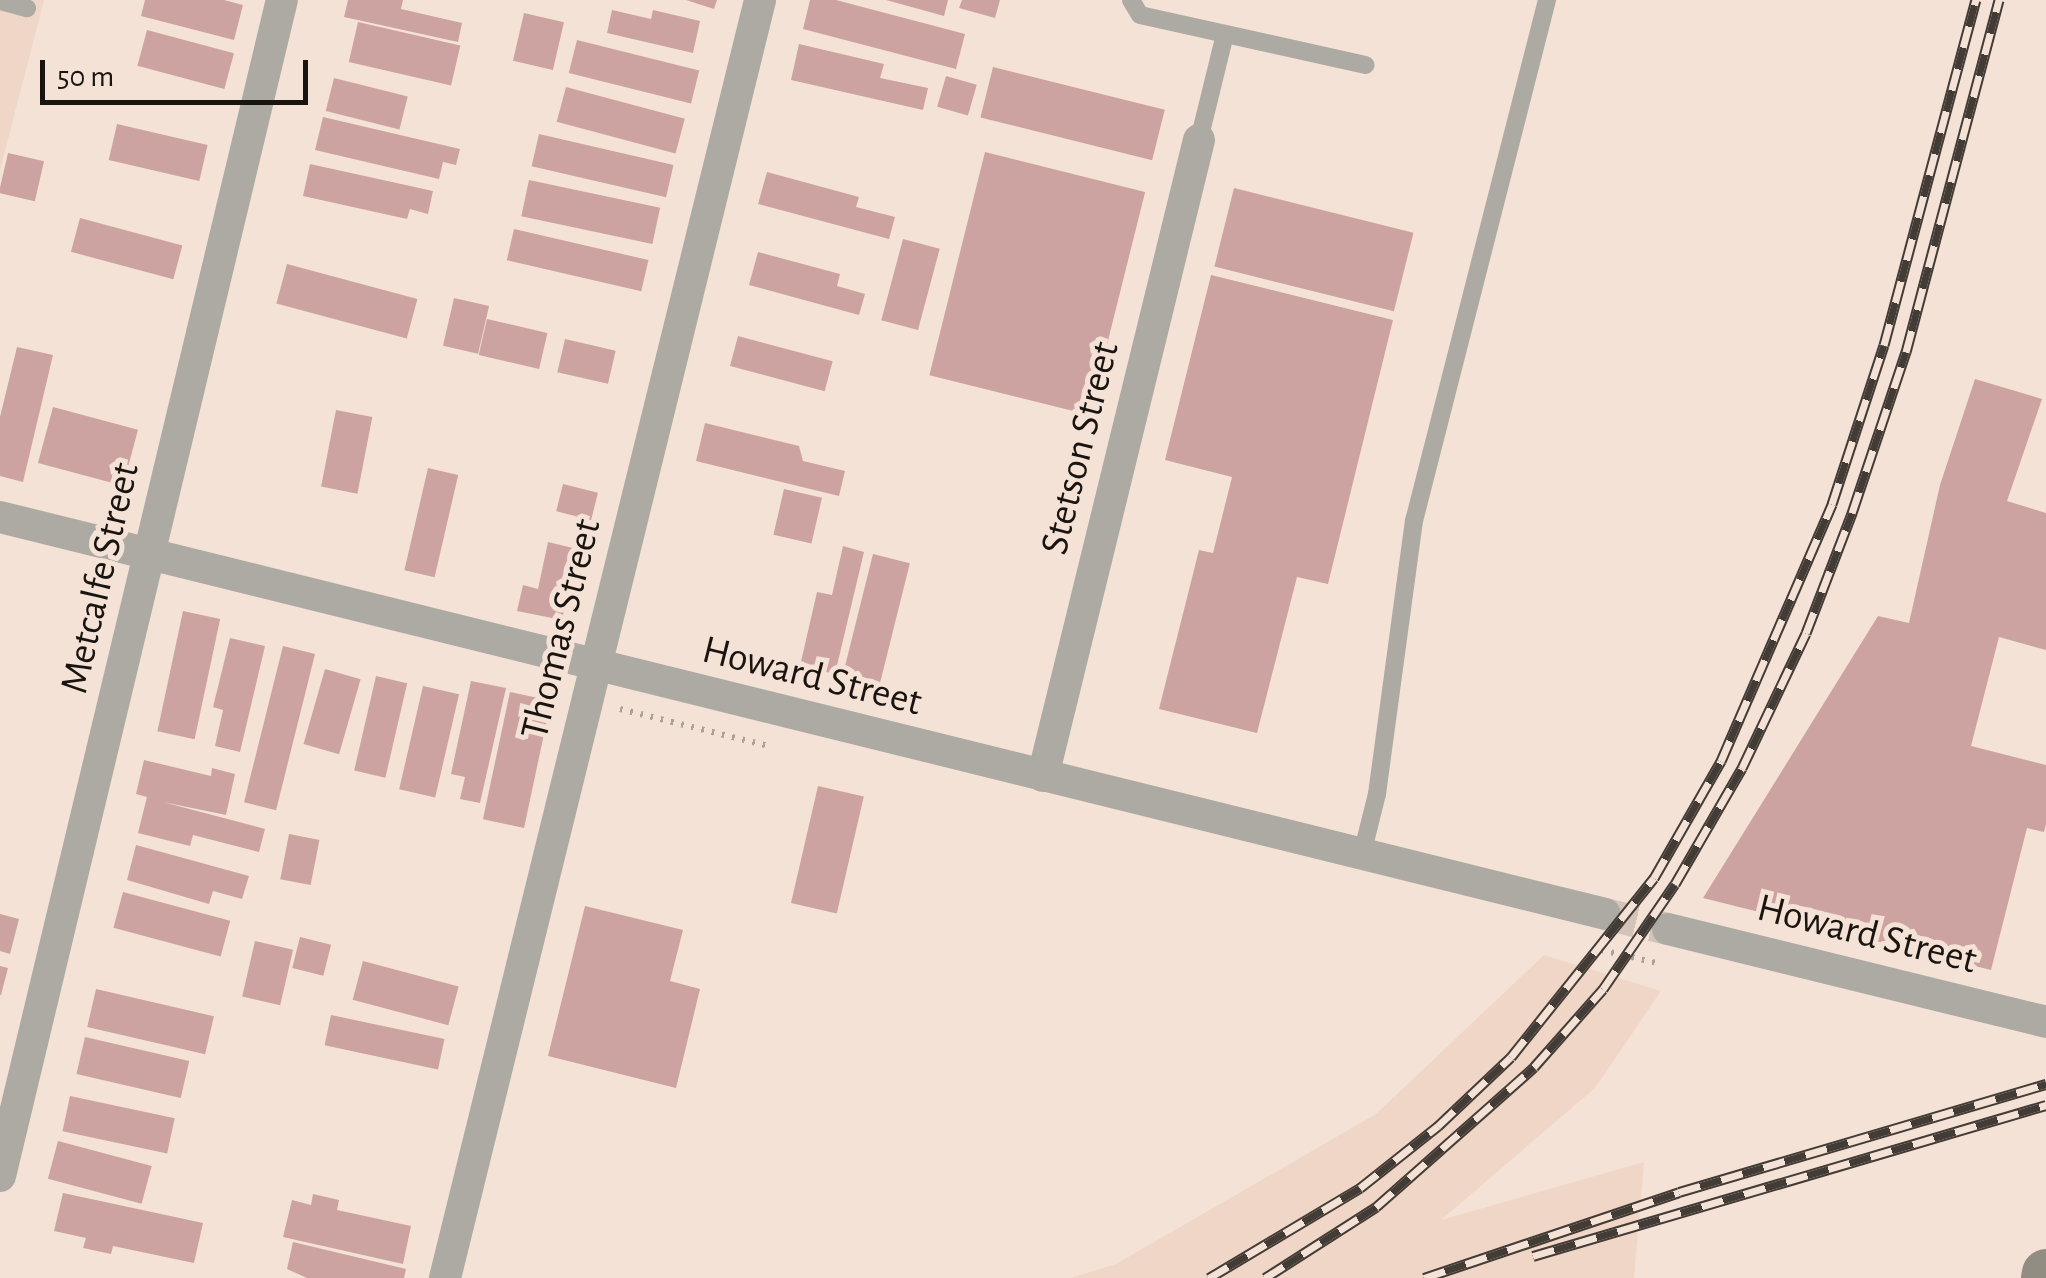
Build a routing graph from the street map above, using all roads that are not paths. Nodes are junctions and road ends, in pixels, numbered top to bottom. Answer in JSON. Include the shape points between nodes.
{"nodes":[{"id":1,"x":282,"y":0,"type":"edge"},
{"id":2,"x":760,"y":0,"type":"edge"},
{"id":3,"x":1131,"y":0,"type":"edge"},
{"id":4,"x":1548,"y":0,"type":"edge"},
{"id":5,"x":0,"y":1,"type":"edge"},
{"id":6,"x":27,"y":8,"type":"dead end"},
{"id":7,"x":1225,"y":34,"type":"junction"},
{"id":8,"x":1366,"y":64,"type":"dead end"},
{"id":9,"x":1199,"y":140,"type":"joint"},
{"id":10,"x":0,"y":518,"type":"edge"},
{"id":11,"x":149,"y":554,"type":"junction"},
{"id":12,"x":596,"y":666,"type":"junction"},
{"id":13,"x":1042,"y":776,"type":"junction"},
{"id":14,"x":1362,"y":854,"type":"junction"},
{"id":15,"x":1605,"y":914,"type":"tunnel mouth"},
{"id":16,"x":1668,"y":930,"type":"tunnel mouth"},
{"id":17,"x":2046,"y":1022,"type":"edge"},
{"id":18,"x":0,"y":1176,"type":"edge"},
{"id":19,"x":445,"y":1278,"type":"edge"}],
"edges":[{"from":1,"to":11,"type":"street","name":"Metcalfe Street"},
{"from":2,"to":12,"type":"street","name":"Thomas Street"},
{"from":3,"to":7,"type":"lane","via":[[1140,14]]},
{"from":4,"to":14,"type":"lane","via":[[1414,521],[1377,794]]},
{"from":5,"to":6,"type":"lane"},
{"from":7,"to":8,"type":"lane"},
{"from":7,"to":9,"type":"lane"},
{"from":9,"to":13,"type":"street","name":"Stetson Street"},
{"from":10,"to":11,"type":"street","name":"Howard Street"},
{"from":11,"to":12,"type":"street","name":"Howard Street"},
{"from":11,"to":18,"type":"street","name":"Metcalfe Street"},
{"from":12,"to":13,"type":"street","name":"Howard Street"},
{"from":12,"to":19,"type":"street","name":"Thomas Street"},
{"from":13,"to":14,"type":"street","name":"Howard Street"},
{"from":14,"to":15,"type":"street","name":"Howard Street"},
{"from":16,"to":17,"type":"street","name":"Howard Street"}]}
